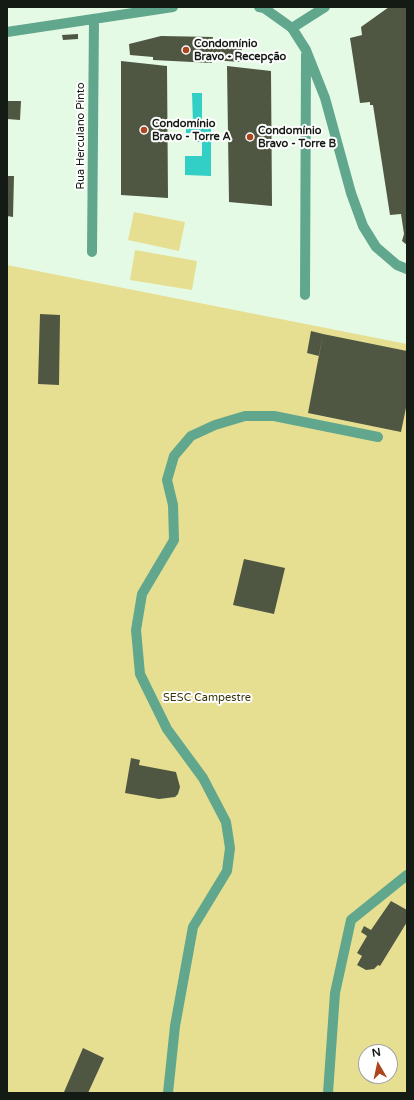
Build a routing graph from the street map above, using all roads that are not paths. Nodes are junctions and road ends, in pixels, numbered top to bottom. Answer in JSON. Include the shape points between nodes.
{"nodes":[{"id":1,"x":173,"y":7,"type":"edge"},
{"id":2,"x":263,"y":7,"type":"edge"},
{"id":3,"x":325,"y":7,"type":"edge"},
{"id":4,"x":94,"y":19,"type":"junction"},
{"id":5,"x":292,"y":28,"type":"junction"},
{"id":6,"x":7,"y":32,"type":"edge"},
{"id":7,"x":306,"y":50,"type":"junction"},
{"id":8,"x":92,"y":252,"type":"dead end"},
{"id":9,"x":407,"y":269,"type":"edge"},
{"id":10,"x":305,"y":295,"type":"dead end"},
{"id":11,"x":378,"y":437,"type":"dead end"},
{"id":12,"x":407,"y":875,"type":"edge"},
{"id":13,"x":168,"y":1093,"type":"edge"},
{"id":14,"x":328,"y":1093,"type":"edge"}],
"edges":[{"from":1,"to":4,"type":"street"},
{"from":2,"to":5,"type":"street"},
{"from":3,"to":5,"type":"street"},
{"from":4,"to":6,"type":"street"},
{"from":4,"to":8,"type":"street","name":"Rua Herculano Pinto"},
{"from":5,"to":7,"type":"street"},
{"from":7,"to":9,"type":"street","via":[[325,98],[350,193],[363,226],[376,247],[397,265]]},
{"from":7,"to":10,"type":"street"},
{"from":11,"to":13,"type":"street","via":[[274,416],[245,416],[191,436],[174,456],[167,480],[173,505],[174,540],[142,594],[136,630],[140,674],[167,729],[203,778],[226,822],[230,848],[227,872],[193,927],[175,1026]]},
{"from":12,"to":14,"type":"street","via":[[351,920],[335,993]]}]}
